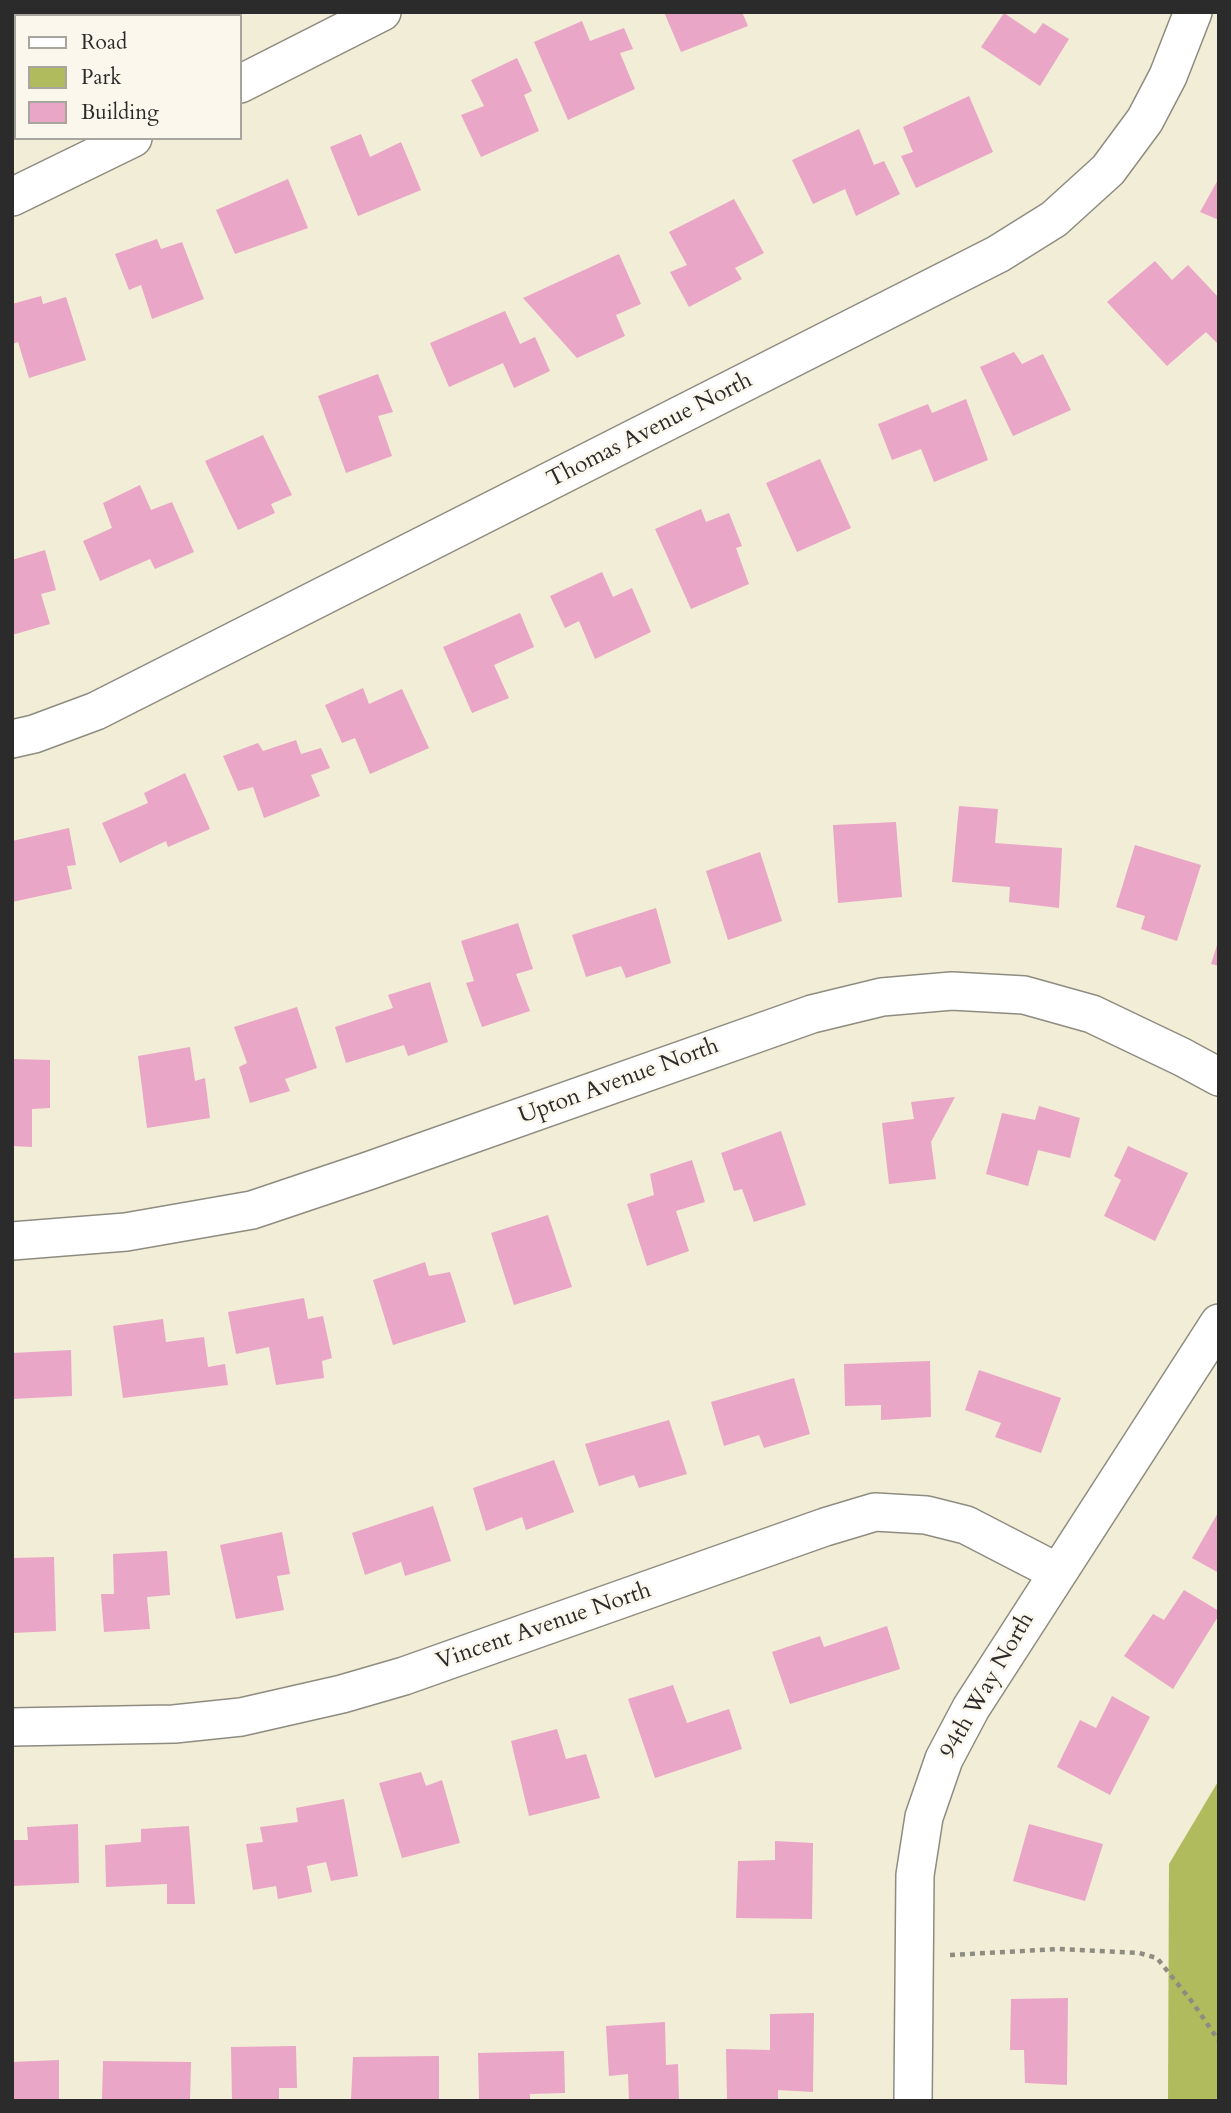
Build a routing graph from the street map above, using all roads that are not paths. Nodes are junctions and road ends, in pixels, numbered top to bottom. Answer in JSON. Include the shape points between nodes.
{"nodes":[{"id":1,"x":382,"y":12,"type":"edge"},
{"id":2,"x":1193,"y":12,"type":"edge"},
{"id":3,"x":242,"y":83,"type":"edge"},
{"id":4,"x":128,"y":140,"type":"edge"},
{"id":5,"x":12,"y":197,"type":"edge"},
{"id":6,"x":12,"y":739,"type":"edge"},
{"id":7,"x":1219,"y":1077,"type":"edge"},
{"id":8,"x":12,"y":1241,"type":"edge"},
{"id":9,"x":1219,"y":1323,"type":"edge"},
{"id":10,"x":1057,"y":1572,"type":"junction"},
{"id":11,"x":12,"y":1727,"type":"edge"},
{"id":12,"x":913,"y":2101,"type":"edge"}],
"edges":[{"from":1,"to":3,"type":"street"},
{"from":2,"to":6,"type":"street","name":"Thomas Avenue North","via":[[1145,120],[1108,170],[1054,219],[998,254],[96,711]]},
{"from":4,"to":5,"type":"street"},
{"from":7,"to":8,"type":"street","name":"Upton Avenue North","via":[[1092,1014],[1024,995],[952,991],[882,997],[812,1014],[252,1210],[126,1232]]},
{"from":9,"to":10,"type":"street","name":"94th Way North"},
{"from":10,"to":11,"type":"street","name":"Vincent Avenue North","via":[[966,1525],[926,1515],[875,1512],[342,1695],[241,1717],[174,1724]]},
{"from":10,"to":12,"type":"street","name":"94th Way North","via":[[971,1708],[944,1759],[924,1817],[916,1863]]}]}
